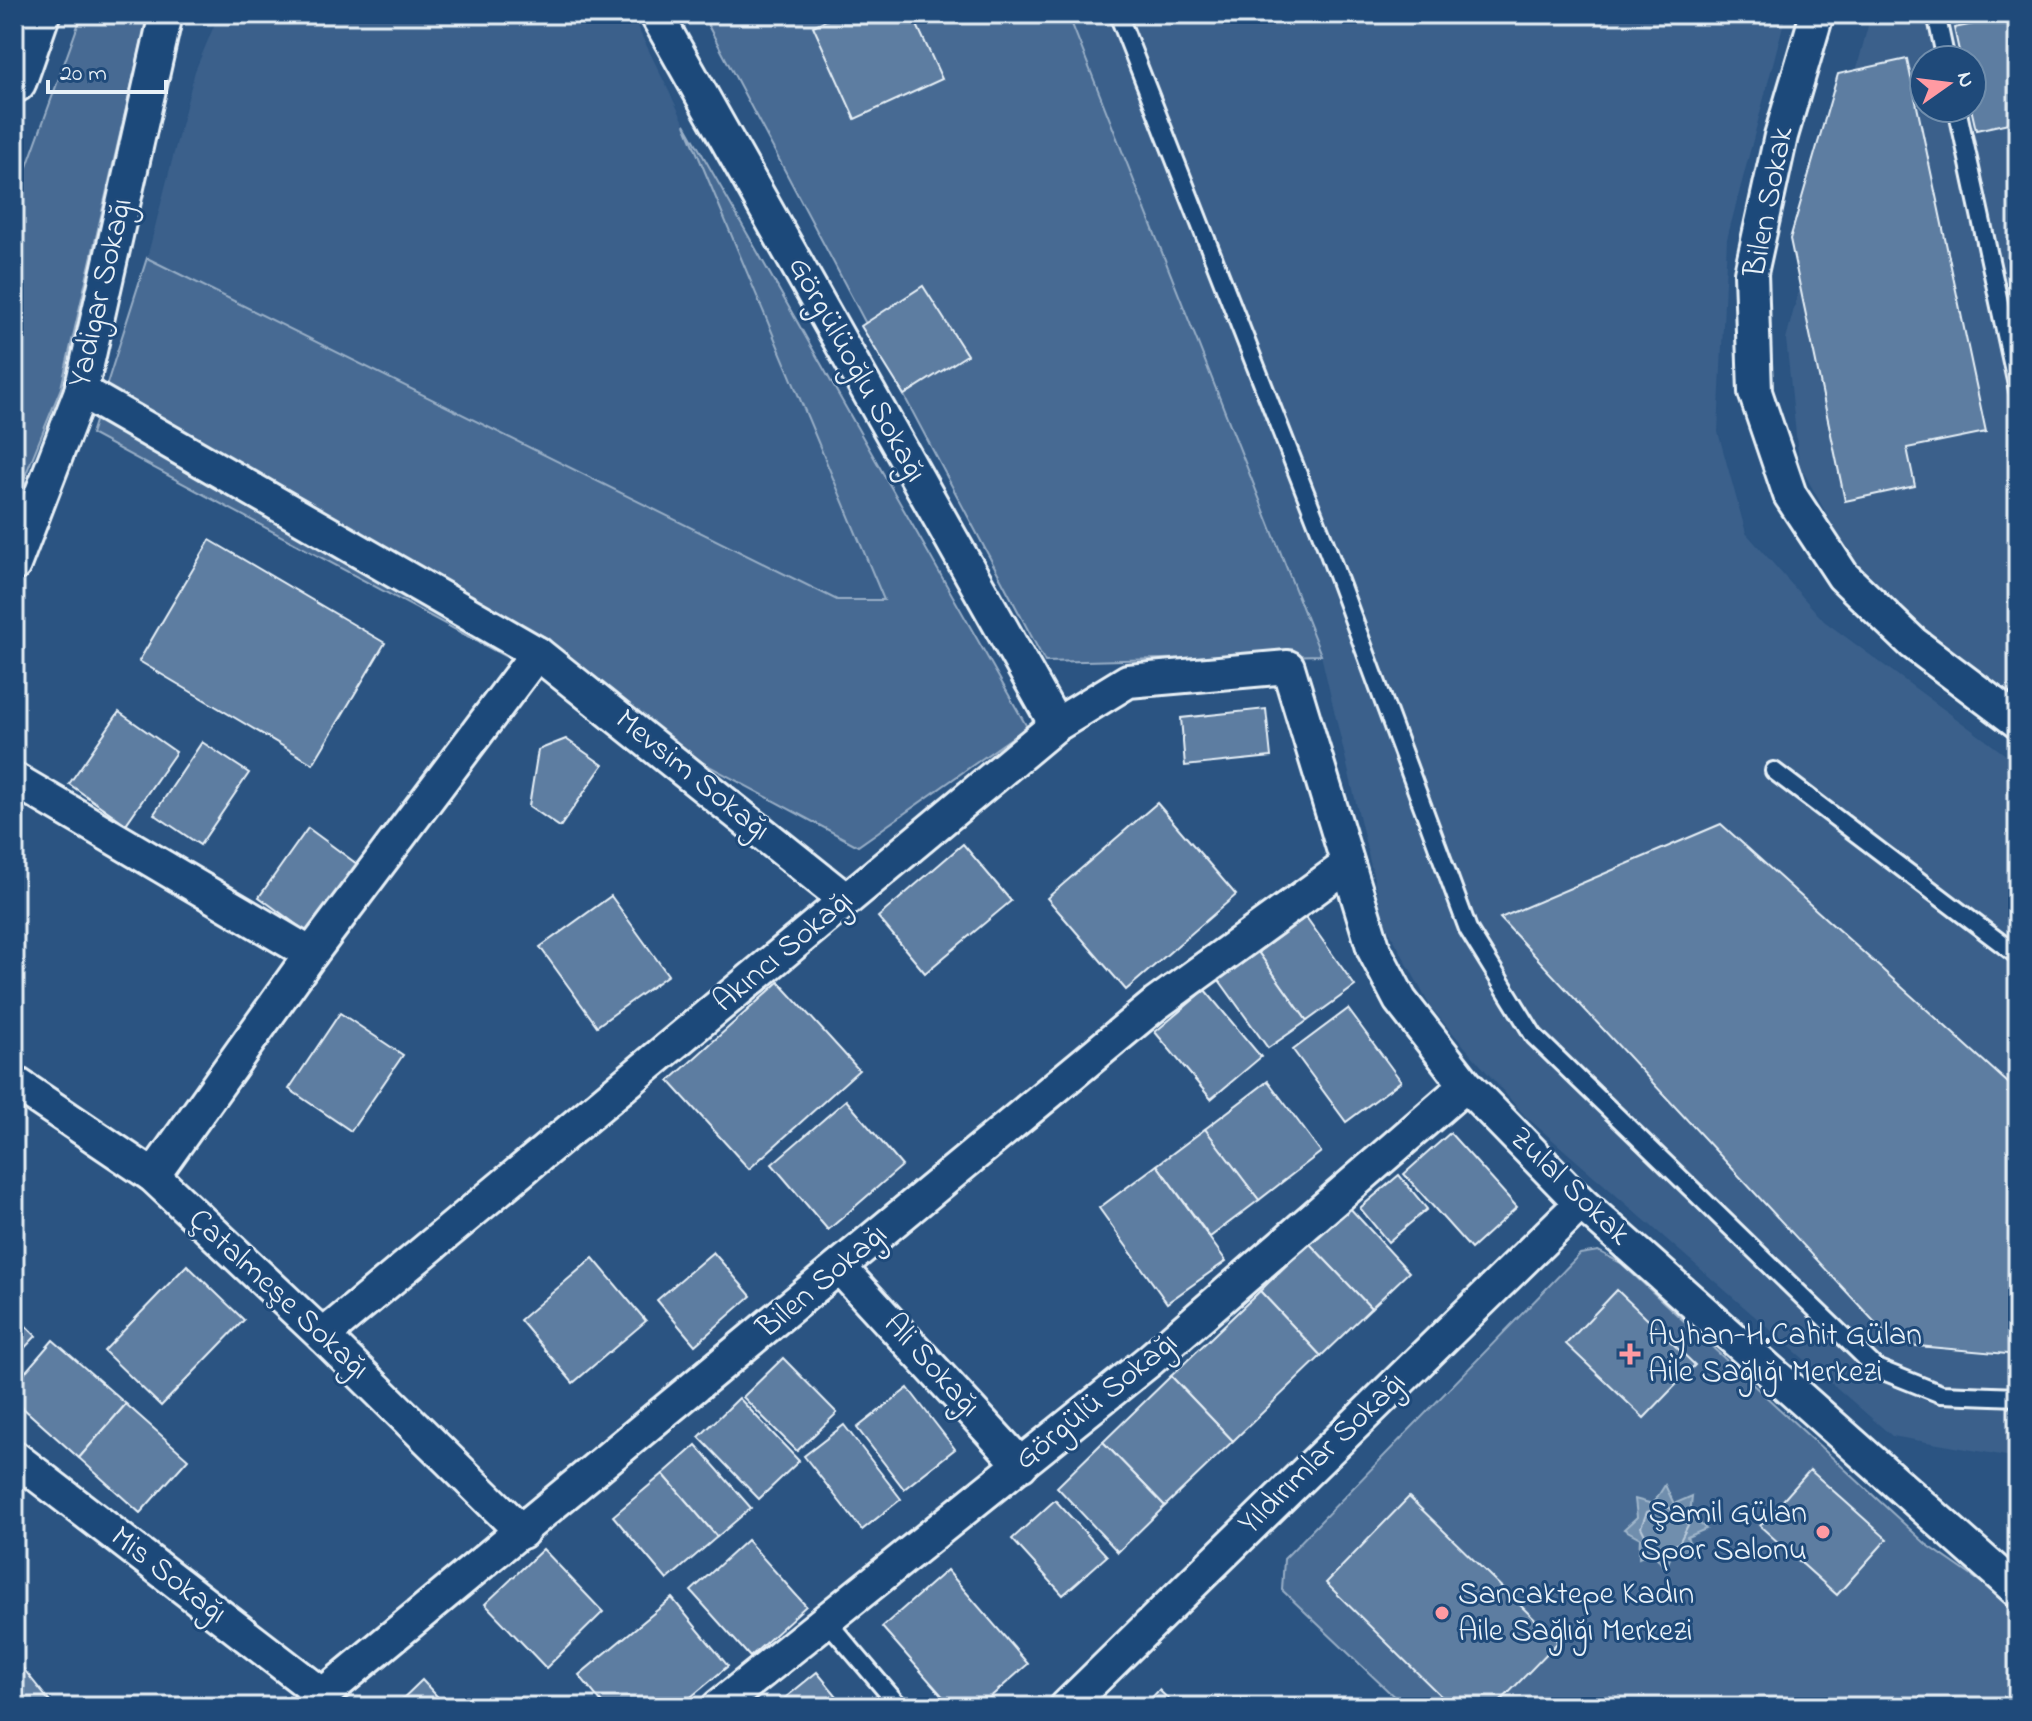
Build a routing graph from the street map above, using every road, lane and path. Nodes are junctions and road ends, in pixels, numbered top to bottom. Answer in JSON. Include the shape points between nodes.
{"nodes":[{"id":1,"x":37,"y":14,"type":"edge"},
{"id":2,"x":166,"y":14,"type":"edge"},
{"id":3,"x":656,"y":14,"type":"edge"},
{"id":4,"x":1118,"y":14,"type":"edge"},
{"id":5,"x":1817,"y":14,"type":"edge"},
{"id":6,"x":1936,"y":14,"type":"edge"},
{"id":7,"x":1943,"y":44,"type":"edge"},
{"id":8,"x":14,"y":80,"type":"edge"},
{"id":9,"x":1960,"y":124,"type":"edge"},
{"id":10,"x":2018,"y":390,"type":"edge"},
{"id":11,"x":81,"y":391,"type":"junction"},
{"id":12,"x":14,"y":565,"type":"edge"},
{"id":13,"x":537,"y":653,"type":"junction"},
{"id":14,"x":1288,"y":667,"type":"joint"},
{"id":15,"x":2018,"y":722,"type":"edge"},
{"id":16,"x":1056,"y":725,"type":"junction"},
{"id":17,"x":1774,"y":771,"type":"dead end"},
{"id":18,"x":14,"y":779,"type":"edge"},
{"id":19,"x":1346,"y":866,"type":"junction"},
{"id":20,"x":846,"y":900,"type":"junction"},
{"id":21,"x":311,"y":954,"type":"junction"},
{"id":22,"x":2018,"y":956,"type":"edge"},
{"id":23,"x":14,"y":1082,"type":"edge"},
{"id":24,"x":1466,"y":1085,"type":"junction"},
{"id":25,"x":153,"y":1176,"type":"junction"},
{"id":26,"x":1581,"y":1203,"type":"junction"},
{"id":27,"x":840,"y":1268,"type":"junction"},
{"id":28,"x":323,"y":1336,"type":"junction"},
{"id":29,"x":2018,"y":1397,"type":"edge"},
{"id":30,"x":14,"y":1457,"type":"edge"},
{"id":31,"x":1021,"y":1465,"type":"junction"},
{"id":32,"x":522,"y":1532,"type":"junction"},
{"id":33,"x":2018,"y":1591,"type":"edge"},
{"id":34,"x":826,"y":1620,"type":"junction"},
{"id":35,"x":315,"y":1701,"type":"edge"},
{"id":36,"x":718,"y":1707,"type":"edge"},
{"id":37,"x":900,"y":1707,"type":"edge"},
{"id":38,"x":1066,"y":1707,"type":"edge"}],
"edges":[{"from":1,"to":8,"type":"highway"},
{"from":2,"to":11,"type":"street","name":"Yadigar Sokağı"},
{"from":3,"to":16,"type":"street","name":"Görgülüoğlu Sokağı"},
{"from":4,"to":29,"type":"lane","via":[[1468,929],[1534,1036],[1876,1368],[1941,1394]]},
{"from":5,"to":15,"type":"street","name":"Bilen Sokak","via":[[1781,136],[1751,273],[1755,392],[1790,495],[1843,576],[1913,643]]},
{"from":6,"to":7,"type":"lane"},
{"from":9,"to":10,"type":"lane"},
{"from":11,"to":12,"type":"street","name":"Yadigar Sokağı"},
{"from":11,"to":13,"type":"street","name":"Mevsim Sokağı"},
{"from":13,"to":20,"type":"street","name":"Mevsim Sokağı"},
{"from":13,"to":21,"type":"street"},
{"from":14,"to":16,"type":"street","name":"Akıncı Sokağı","via":[[1128,681]]},
{"from":14,"to":19,"type":"street","name":"Zulal Sokak"},
{"from":16,"to":20,"type":"street","name":"Akıncı Sokağı"},
{"from":17,"to":22,"type":"lane"},
{"from":18,"to":21,"type":"street"},
{"from":19,"to":24,"type":"street","name":"Zulal Sokak","via":[[1374,950],[1400,1000]]},
{"from":19,"to":27,"type":"street","name":"Bilen Sokağı","via":[[1156,1004]]},
{"from":20,"to":28,"type":"street","name":"Akıncı Sokağı"},
{"from":21,"to":25,"type":"street"},
{"from":23,"to":25,"type":"street","name":"Çatalmeşe Sokağı"},
{"from":24,"to":26,"type":"street","name":"Zulal Sokak"},
{"from":24,"to":31,"type":"street","name":"Görgülü Sokağı"},
{"from":25,"to":28,"type":"street","name":"Çatalmeşe Sokağı"},
{"from":26,"to":33,"type":"street","name":"Zulal Sokak"},
{"from":26,"to":38,"type":"street","name":"Yıldırımlar Sokağı"},
{"from":27,"to":31,"type":"street","name":"Ali Sokağı"},
{"from":27,"to":32,"type":"street","name":"Bilen Sokağı"},
{"from":28,"to":32,"type":"street","name":"Çatalmeşe Sokağı"},
{"from":30,"to":35,"type":"street","name":"Mis Sokağı"},
{"from":31,"to":34,"type":"street","name":"Görgülü Sokağı"},
{"from":32,"to":35,"type":"street","name":"Bilen Sokağı"},
{"from":34,"to":36,"type":"street","name":"Görgülü Sokağı"},
{"from":34,"to":37,"type":"lane"}]}
